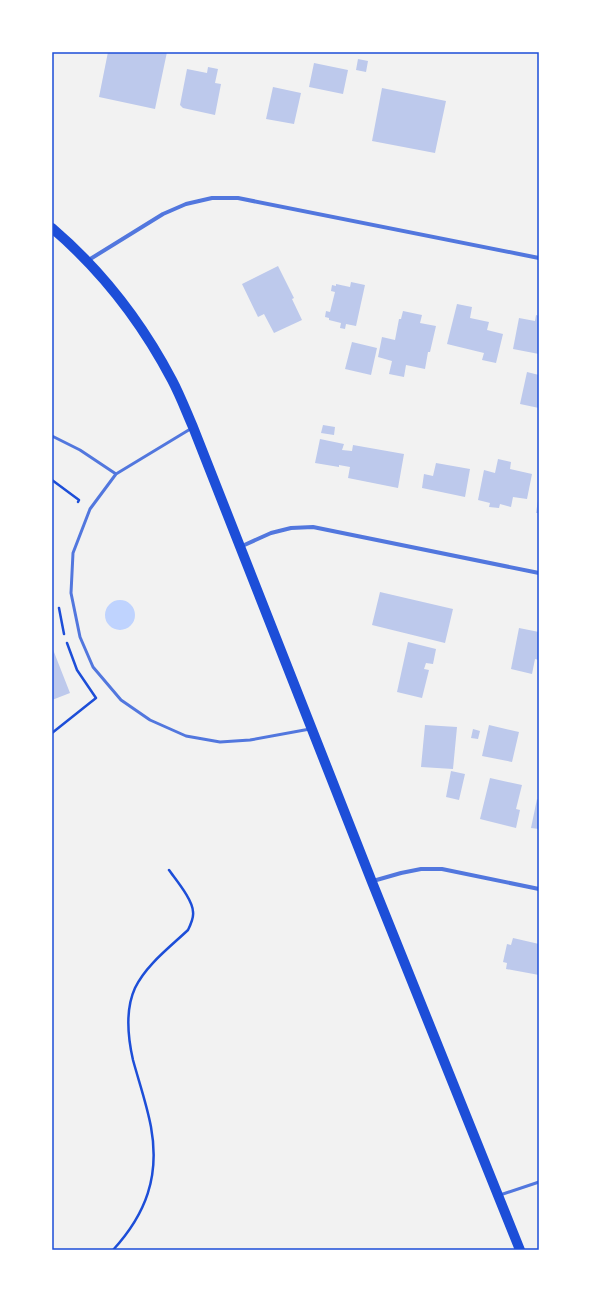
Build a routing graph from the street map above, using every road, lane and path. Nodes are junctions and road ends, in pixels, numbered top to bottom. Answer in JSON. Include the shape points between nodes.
{"nodes":[{"id":1,"x":52,"y":228,"type":"edge"},
{"id":2,"x":539,"y":258,"type":"edge"},
{"id":3,"x":87,"y":261,"type":"junction"},
{"id":4,"x":193,"y":427,"type":"junction"},
{"id":5,"x":52,"y":436,"type":"edge"},
{"id":6,"x":116,"y":474,"type":"junction"},
{"id":7,"x":240,"y":547,"type":"junction"},
{"id":8,"x":539,"y":573,"type":"edge"},
{"id":9,"x":311,"y":729,"type":"junction"},
{"id":10,"x":169,"y":870,"type":"dead end"},
{"id":11,"x":372,"y":882,"type":"junction"},
{"id":12,"x":539,"y":889,"type":"edge"},
{"id":13,"x":539,"y":1182,"type":"edge"},
{"id":14,"x":498,"y":1196,"type":"junction"},
{"id":15,"x":113,"y":1250,"type":"edge"},
{"id":16,"x":520,"y":1250,"type":"edge"}],
"edges":[{"from":1,"to":3,"type":"main road"},
{"from":2,"to":3,"type":"street","via":[[238,198],[212,198],[186,204],[162,214]]},
{"from":3,"to":4,"type":"main road","via":[[147,337],[172,380]]},
{"from":4,"to":6,"type":"lane"},
{"from":4,"to":7,"type":"main road"},
{"from":5,"to":6,"type":"lane","via":[[80,450]]},
{"from":6,"to":9,"type":"lane","via":[[90,509],[73,553],[71,593],[80,637],[93,667],[120,700],[150,720],[186,736],[220,742],[250,740]]},
{"from":7,"to":8,"type":"street","via":[[271,533],[291,528],[313,527]]},
{"from":7,"to":9,"type":"main road"},
{"from":9,"to":11,"type":"main road"},
{"from":10,"to":15,"type":"path","via":[[191,902],[194,911],[188,930],[143,975],[131,1002],[129,1036],[151,1127],[154,1168],[142,1208],[123,1240]]},
{"from":11,"to":12,"type":"street","via":[[421,869],[442,870]]},
{"from":11,"to":14,"type":"main road"},
{"from":13,"to":14,"type":"lane"},
{"from":14,"to":16,"type":"main road"}]}
